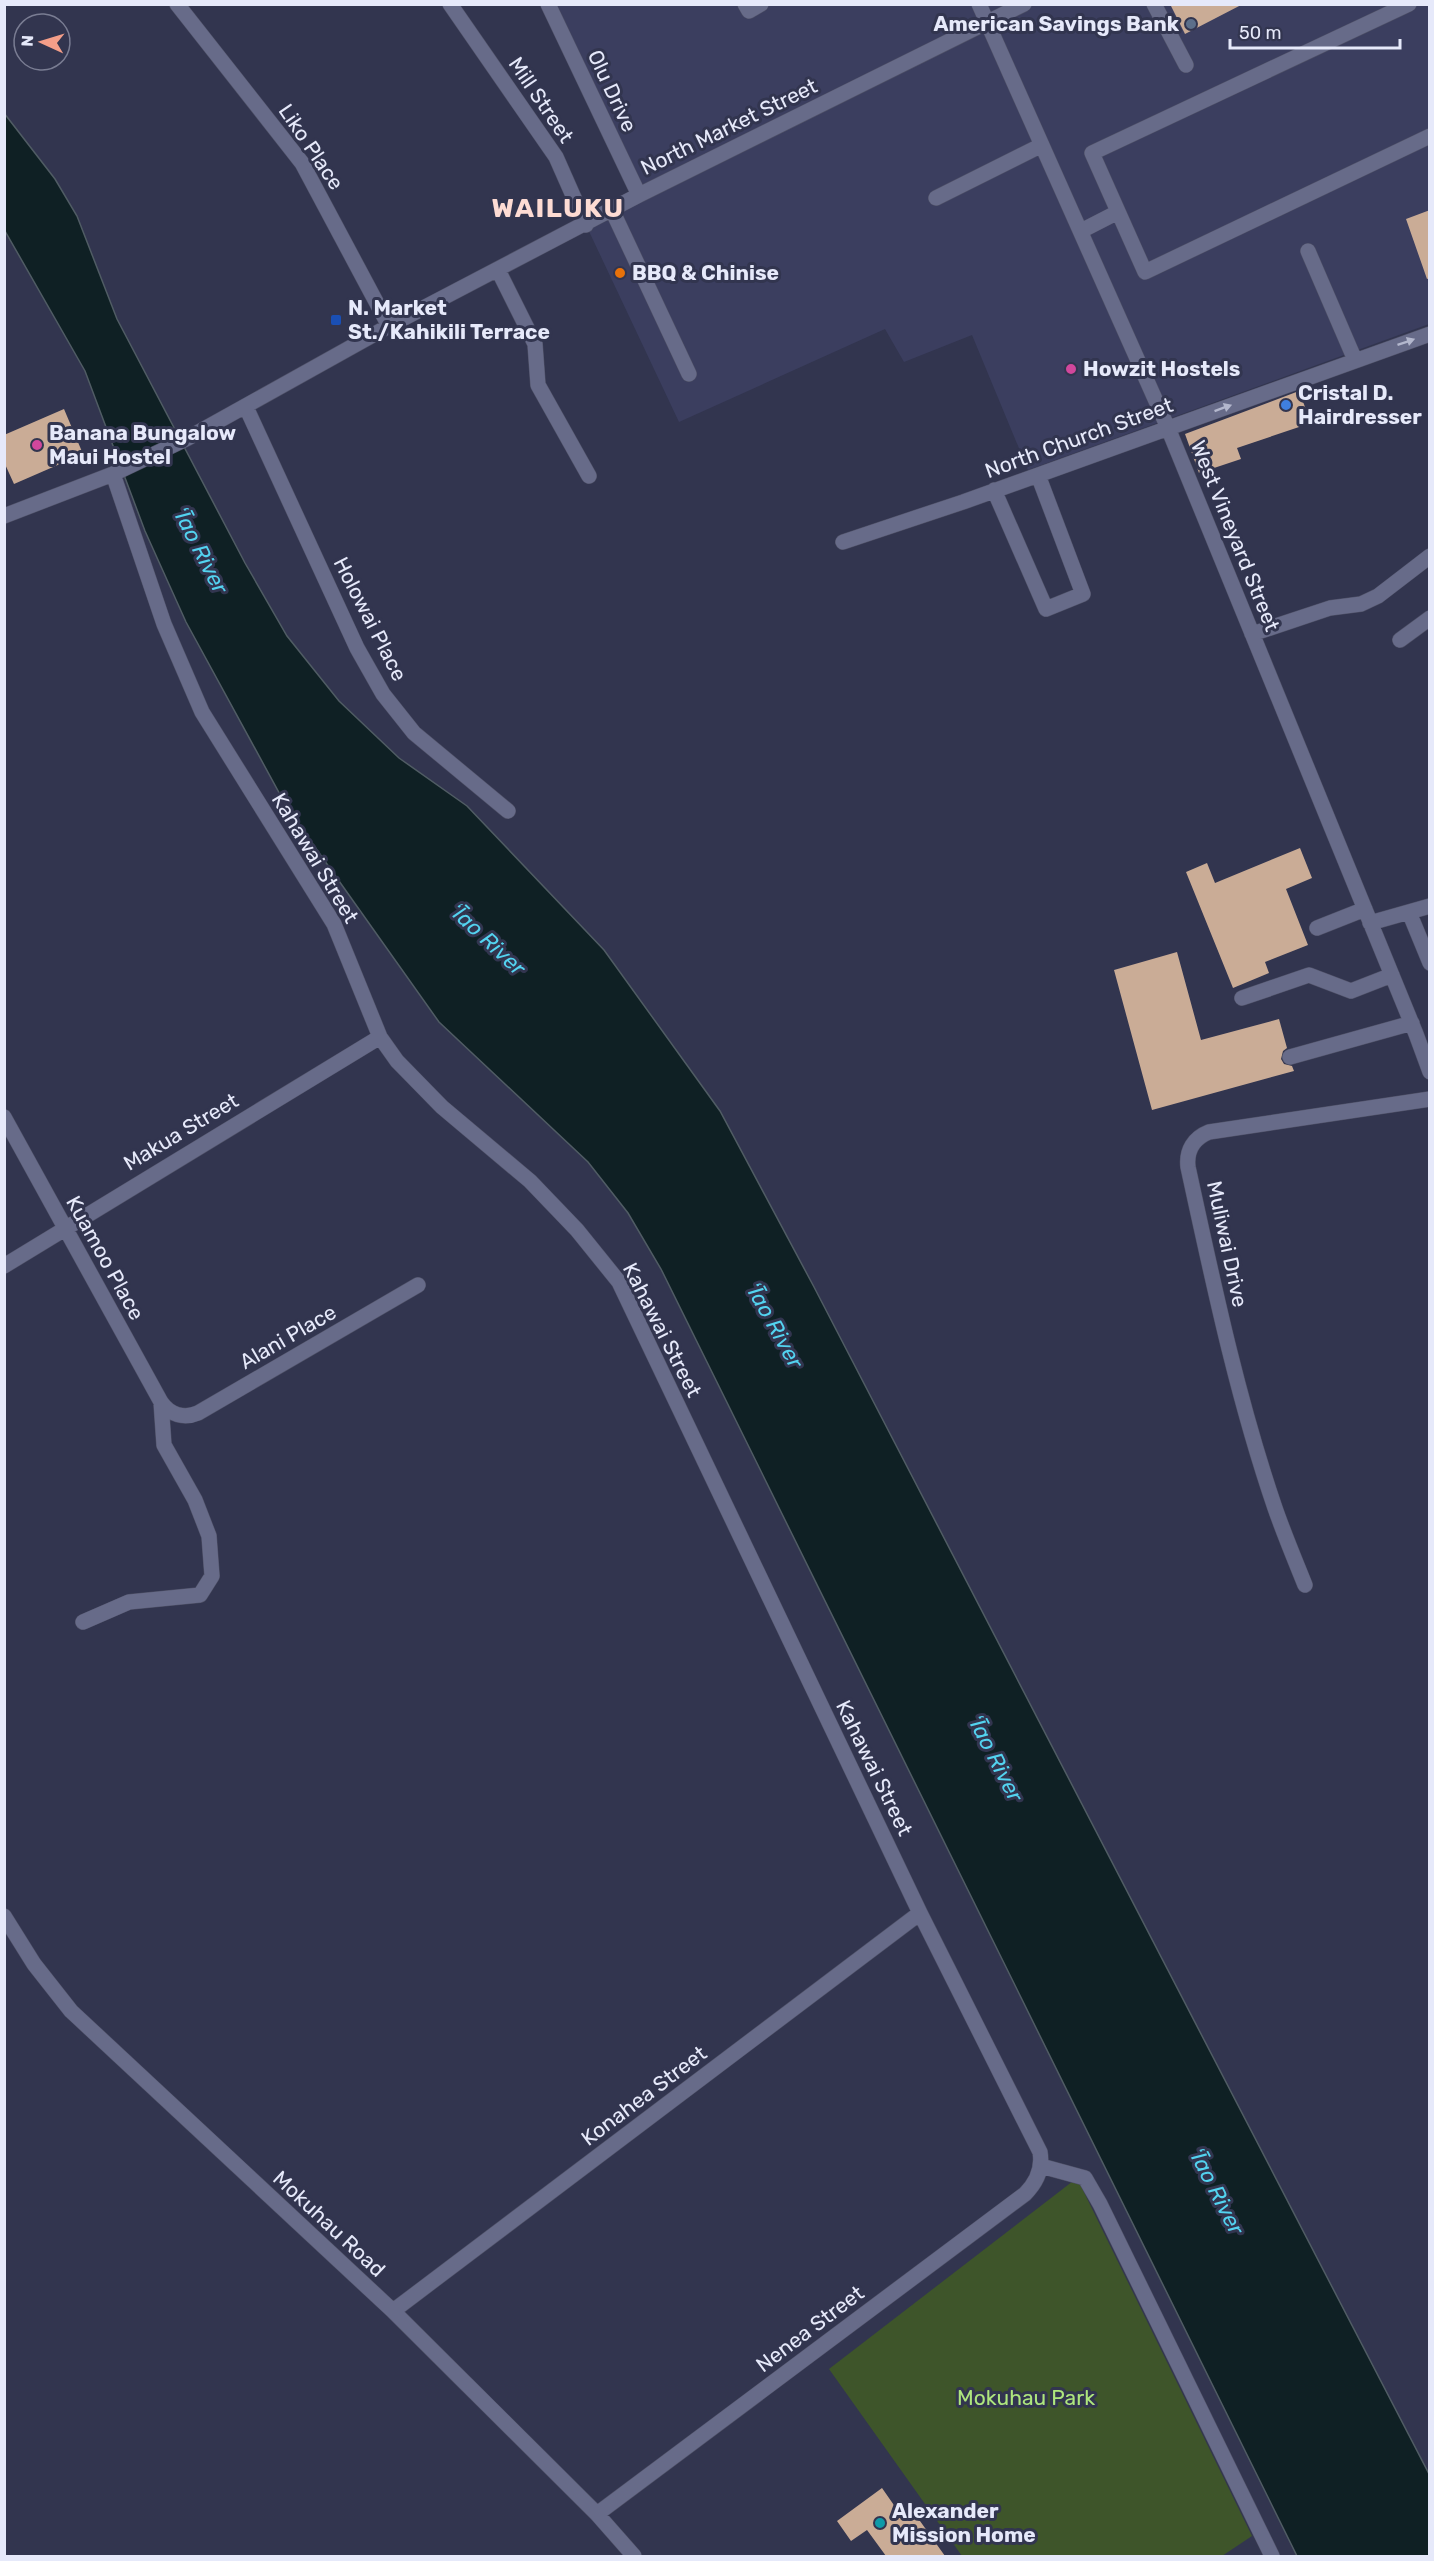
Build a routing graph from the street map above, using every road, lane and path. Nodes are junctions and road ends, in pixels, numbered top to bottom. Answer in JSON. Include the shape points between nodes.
{"nodes":[{"id":1,"x":177,"y":4,"type":"edge"},
{"id":2,"x":450,"y":4,"type":"edge"},
{"id":3,"x":549,"y":4,"type":"edge"},
{"id":4,"x":745,"y":4,"type":"edge"},
{"id":5,"x":762,"y":4,"type":"edge"},
{"id":6,"x":979,"y":4,"type":"edge"},
{"id":7,"x":1024,"y":4,"type":"edge"},
{"id":8,"x":1155,"y":4,"type":"edge"},
{"id":9,"x":1409,"y":4,"type":"edge"},
{"id":10,"x":987,"y":23,"type":"junction"},
{"id":11,"x":1186,"y":65,"type":"dead end"},
{"id":12,"x":1430,"y":136,"type":"edge"},
{"id":13,"x":1042,"y":145,"type":"junction"},
{"id":14,"x":639,"y":195,"type":"junction"},
{"id":15,"x":936,"y":198,"type":"dead end"},
{"id":16,"x":612,"y":210,"type":"junction"},
{"id":17,"x":1119,"y":212,"type":"junction"},
{"id":18,"x":586,"y":225,"type":"junction"},
{"id":19,"x":1081,"y":231,"type":"junction"},
{"id":20,"x":1308,"y":251,"type":"dead end"},
{"id":21,"x":498,"y":270,"type":"junction"},
{"id":22,"x":389,"y":326,"type":"junction"},
{"id":23,"x":1430,"y":334,"type":"edge"},
{"id":24,"x":1354,"y":360,"type":"junction"},
{"id":25,"x":689,"y":374,"type":"dead end"},
{"id":26,"x":246,"y":407,"type":"junction"},
{"id":27,"x":1168,"y":428,"type":"junction"},
{"id":28,"x":113,"y":474,"type":"junction"},
{"id":29,"x":1038,"y":475,"type":"junction"},
{"id":30,"x":589,"y":476,"type":"dead end"},
{"id":31,"x":994,"y":490,"type":"junction"},
{"id":32,"x":4,"y":516,"type":"edge"},
{"id":33,"x":843,"y":542,"type":"dead end"},
{"id":34,"x":1430,"y":556,"type":"edge"},
{"id":35,"x":1430,"y":618,"type":"edge"},
{"id":36,"x":1252,"y":634,"type":"junction"},
{"id":37,"x":1400,"y":640,"type":"dead end"},
{"id":38,"x":508,"y":811,"type":"dead end"},
{"id":39,"x":1430,"y":906,"type":"edge"},
{"id":40,"x":1409,"y":912,"type":"junction"},
{"id":41,"x":1368,"y":916,"type":"junction"},
{"id":42,"x":1317,"y":928,"type":"dead end"},
{"id":43,"x":1430,"y":963,"type":"edge"},
{"id":44,"x":1392,"y":975,"type":"junction"},
{"id":45,"x":1242,"y":998,"type":"dead end"},
{"id":46,"x":1419,"y":1029,"type":"edge"},
{"id":47,"x":380,"y":1037,"type":"junction"},
{"id":48,"x":1290,"y":1057,"type":"dead end"},
{"id":49,"x":1430,"y":1072,"type":"edge"},
{"id":50,"x":1430,"y":1099,"type":"edge"},
{"id":51,"x":4,"y":1117,"type":"edge"},
{"id":52,"x":64,"y":1228,"type":"junction"},
{"id":53,"x":4,"y":1266,"type":"edge"},
{"id":54,"x":418,"y":1285,"type":"dead end"},
{"id":55,"x":161,"y":1402,"type":"junction"},
{"id":56,"x":176,"y":1414,"type":"joint"},
{"id":57,"x":1305,"y":1585,"type":"dead end"},
{"id":58,"x":83,"y":1622,"type":"dead end"},
{"id":59,"x":920,"y":1913,"type":"junction"},
{"id":60,"x":4,"y":1916,"type":"edge"},
{"id":61,"x":1040,"y":2169,"type":"junction"},
{"id":62,"x":393,"y":2312,"type":"junction"},
{"id":63,"x":597,"y":2514,"type":"junction"},
{"id":64,"x":634,"y":2556,"type":"edge"},
{"id":65,"x":1272,"y":2556,"type":"edge"}],
"edges":[{"from":1,"to":22,"type":"street","name":"Liko Place","via":[[302,163]]},
{"from":2,"to":18,"type":"street","name":"Mill Street","via":[[556,157]]},
{"from":3,"to":14,"type":"street","name":"Olu Drive"},
{"from":4,"to":5,"type":"street","via":[[749,11]]},
{"from":6,"to":10,"type":"street","name":"West Vineyard Street"},
{"from":7,"to":10,"type":"street","name":"North Market Street"},
{"from":8,"to":11,"type":"street"},
{"from":9,"to":17,"type":"street","via":[[1092,153]]},
{"from":10,"to":13,"type":"street","name":"West Vineyard Street"},
{"from":10,"to":14,"type":"street","name":"North Market Street"},
{"from":12,"to":17,"type":"street","via":[[1145,272]]},
{"from":13,"to":15,"type":"street"},
{"from":13,"to":19,"type":"street","name":"West Vineyard Street"},
{"from":14,"to":16,"type":"street","name":"North Market Street"},
{"from":16,"to":18,"type":"street","name":"North Market Street"},
{"from":16,"to":25,"type":"street"},
{"from":17,"to":19,"type":"street"},
{"from":18,"to":21,"type":"street","name":"North Market Street"},
{"from":19,"to":27,"type":"street","name":"West Vineyard Street"},
{"from":20,"to":24,"type":"street"},
{"from":21,"to":22,"type":"street","name":"North Market Street"},
{"from":21,"to":30,"type":"street","via":[[535,344],[538,385]]},
{"from":22,"to":26,"type":"street","name":"North Market Street"},
{"from":24,"to":23,"type":"street","name":"North Church Street","one_way":true},
{"from":27,"to":24,"type":"street","name":"North Church Street","one_way":true},
{"from":26,"to":28,"type":"street","name":"North Market Street"},
{"from":26,"to":38,"type":"street","name":"Holowai Place","via":[[357,648],[383,694],[414,733]]},
{"from":27,"to":29,"type":"street","name":"North Church Street"},
{"from":27,"to":36,"type":"street","name":"West Vineyard Street"},
{"from":28,"to":32,"type":"street","name":"North Market Street"},
{"from":28,"to":47,"type":"street","name":"Kahawai Street","via":[[164,624],[202,712],[334,924]]},
{"from":29,"to":31,"type":"street","name":"North Church Street"},
{"from":29,"to":31,"type":"street","via":[[1083,594],[1046,609]]},
{"from":31,"to":33,"type":"street","name":"North Church Street"},
{"from":34,"to":36,"type":"street","via":[[1378,596],[1361,604],[1330,608]]},
{"from":35,"to":37,"type":"street"},
{"from":36,"to":41,"type":"street","name":"West Vineyard Street"},
{"from":39,"to":40,"type":"street"},
{"from":40,"to":41,"type":"street"},
{"from":40,"to":43,"type":"street"},
{"from":41,"to":42,"type":"street"},
{"from":41,"to":44,"type":"street","name":"West Vineyard Street"},
{"from":44,"to":45,"type":"street","via":[[1351,992],[1309,975]]},
{"from":44,"to":46,"type":"street","name":"West Vineyard Street"},
{"from":46,"to":48,"type":"street"},
{"from":46,"to":49,"type":"street","name":"West Vineyard Street"},
{"from":47,"to":52,"type":"street","name":"Makua Street"},
{"from":47,"to":59,"type":"street","name":"Kahawai Street","via":[[397,1061],[442,1107],[530,1181],[619,1282]]},
{"from":50,"to":57,"type":"street","name":"Muliwai Drive","via":[[1209,1132],[1195,1141],[1188,1153],[1215,1294],[1250,1427]]},
{"from":51,"to":52,"type":"street","name":"Kuamoo Place"},
{"from":52,"to":53,"type":"street","name":"Makua Street"},
{"from":52,"to":55,"type":"street","name":"Kuamoo Place"},
{"from":54,"to":56,"type":"street","name":"Alani Place","via":[[198,1413]]},
{"from":55,"to":56,"type":"street","name":"Kuamoo Place"},
{"from":55,"to":58,"type":"street","via":[[164,1445],[195,1500],[205,1527],[212,1576],[200,1595],[129,1602]]},
{"from":59,"to":61,"type":"street","name":"Kahawai Street","via":[[1037,2144]]},
{"from":59,"to":62,"type":"street","name":"Konahea Street"},
{"from":60,"to":62,"type":"street","name":"Mokuhau Road","via":[[34,1964],[71,2011]]},
{"from":61,"to":63,"type":"street","name":"Nenea Street","via":[[1035,2184],[1025,2194]]},
{"from":61,"to":65,"type":"street","via":[[1085,2178]]},
{"from":62,"to":63,"type":"street","name":"Mokuhau Road"},
{"from":63,"to":64,"type":"street","name":"Mokuhau Road"}]}
